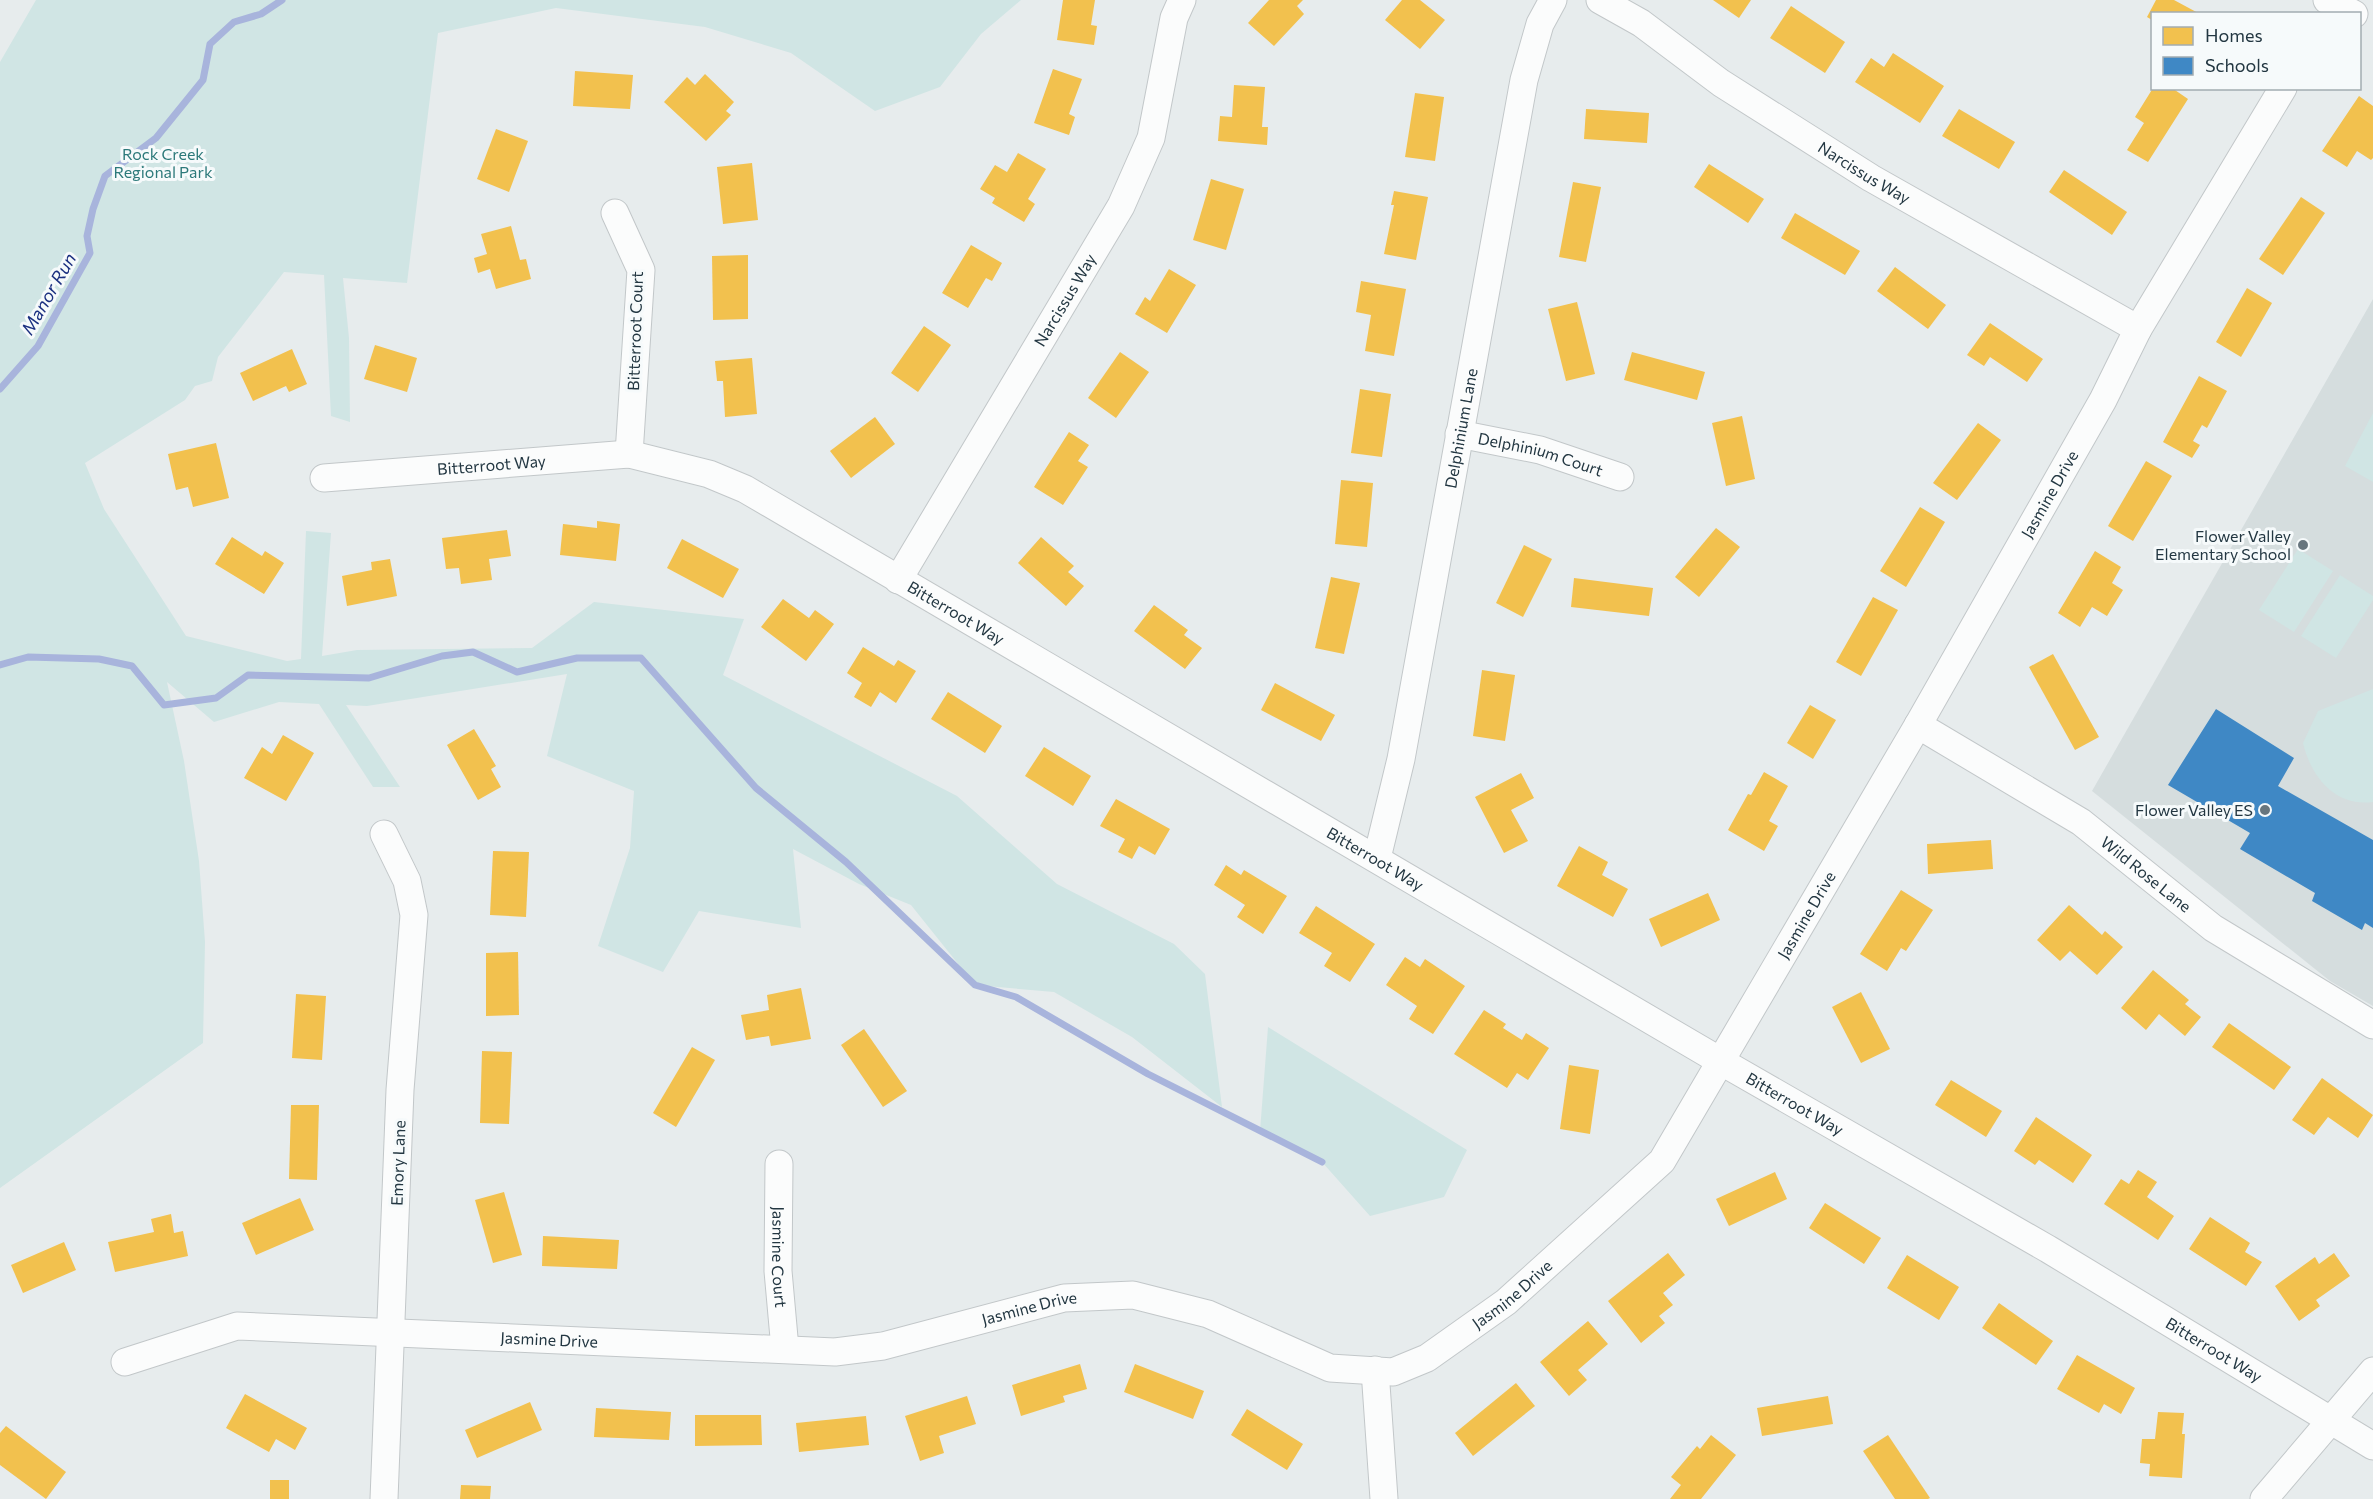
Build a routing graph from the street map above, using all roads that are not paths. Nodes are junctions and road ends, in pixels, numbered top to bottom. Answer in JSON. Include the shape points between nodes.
{"nodes":[{"id":1,"x":1182,"y":0,"type":"edge"},
{"id":2,"x":1553,"y":0,"type":"edge"},
{"id":3,"x":1600,"y":0,"type":"edge"},
{"id":4,"x":2282,"y":90,"type":"edge"},
{"id":5,"x":615,"y":213,"type":"dead end"},
{"id":6,"x":2138,"y":329,"type":"junction"},
{"id":7,"x":1459,"y":434,"type":"junction"},
{"id":8,"x":629,"y":454,"type":"junction"},
{"id":9,"x":1620,"y":477,"type":"dead end"},
{"id":10,"x":324,"y":478,"type":"dead end"},
{"id":11,"x":898,"y":580,"type":"junction"},
{"id":12,"x":1918,"y":725,"type":"junction"},
{"id":13,"x":384,"y":834,"type":"dead end"},
{"id":14,"x":1377,"y":858,"type":"junction"},
{"id":15,"x":2373,"y":1025,"type":"edge"},
{"id":16,"x":1722,"y":1062,"type":"junction"},
{"id":17,"x":779,"y":1164,"type":"dead end"},
{"id":18,"x":392,"y":1331,"type":"junction"},
{"id":19,"x":785,"y":1349,"type":"junction"},
{"id":20,"x":125,"y":1362,"type":"dead end"},
{"id":21,"x":1375,"y":1370,"type":"junction"},
{"id":22,"x":2373,"y":1371,"type":"edge"},
{"id":23,"x":2330,"y":1421,"type":"junction"},
{"id":24,"x":2373,"y":1446,"type":"edge"},
{"id":25,"x":384,"y":1499,"type":"edge"},
{"id":26,"x":1384,"y":1499,"type":"edge"},
{"id":27,"x":2265,"y":1499,"type":"edge"}],
"edges":[{"from":1,"to":11,"type":"street","name":"Narcissus Way","via":[[1174,18],[1151,138],[1121,206]]},
{"from":2,"to":7,"type":"street","name":"Delphinium Lane","via":[[1540,24],[1524,80]]},
{"from":3,"to":6,"type":"street","name":"Narcissus Way","via":[[1641,23],[1721,83],[1871,178]]},
{"from":4,"to":6,"type":"street","name":"Jasmine Drive"},
{"from":5,"to":8,"type":"street","name":"Bitterroot Court","via":[[641,270]]},
{"from":6,"to":12,"type":"street","name":"Jasmine Drive","via":[[2103,400]]},
{"from":7,"to":9,"type":"street","name":"Delphinium Court","via":[[1540,450]]},
{"from":7,"to":14,"type":"street","name":"Delphinium Lane","via":[[1401,759]]},
{"from":8,"to":10,"type":"street","name":"Bitterroot Way"},
{"from":8,"to":11,"type":"street","name":"Bitterroot Way","via":[[709,474],[745,489]]},
{"from":11,"to":14,"type":"street","name":"Bitterroot Way"},
{"from":12,"to":15,"type":"street","name":"Wild Rose Lane","via":[[2081,822],[2213,928]]},
{"from":12,"to":16,"type":"street","name":"Jasmine Drive"},
{"from":13,"to":18,"type":"street","name":"Emory Lane","via":[[407,880],[414,915],[400,1090]]},
{"from":14,"to":16,"type":"street","name":"Bitterroot Way"},
{"from":16,"to":21,"type":"street","name":"Jasmine Drive","via":[[1662,1161],[1506,1302],[1427,1358],[1393,1372]]},
{"from":16,"to":23,"type":"street","name":"Bitterroot Way","via":[[2048,1249]]},
{"from":17,"to":19,"type":"street","name":"Jasmine Court","via":[[778,1271]]},
{"from":18,"to":19,"type":"street","name":"Jasmine Drive"},
{"from":18,"to":20,"type":"street","name":"Jasmine Drive","via":[[237,1326]]},
{"from":18,"to":25,"type":"street","name":"Emory Lane"},
{"from":19,"to":21,"type":"street","name":"Jasmine Drive","via":[[835,1352],[883,1346],[1064,1298],[1133,1295],[1208,1314],[1330,1368]]},
{"from":21,"to":26,"type":"street"},
{"from":22,"to":23,"type":"street"},
{"from":23,"to":24,"type":"street","name":"Bitterroot Way"},
{"from":23,"to":27,"type":"street"}]}
